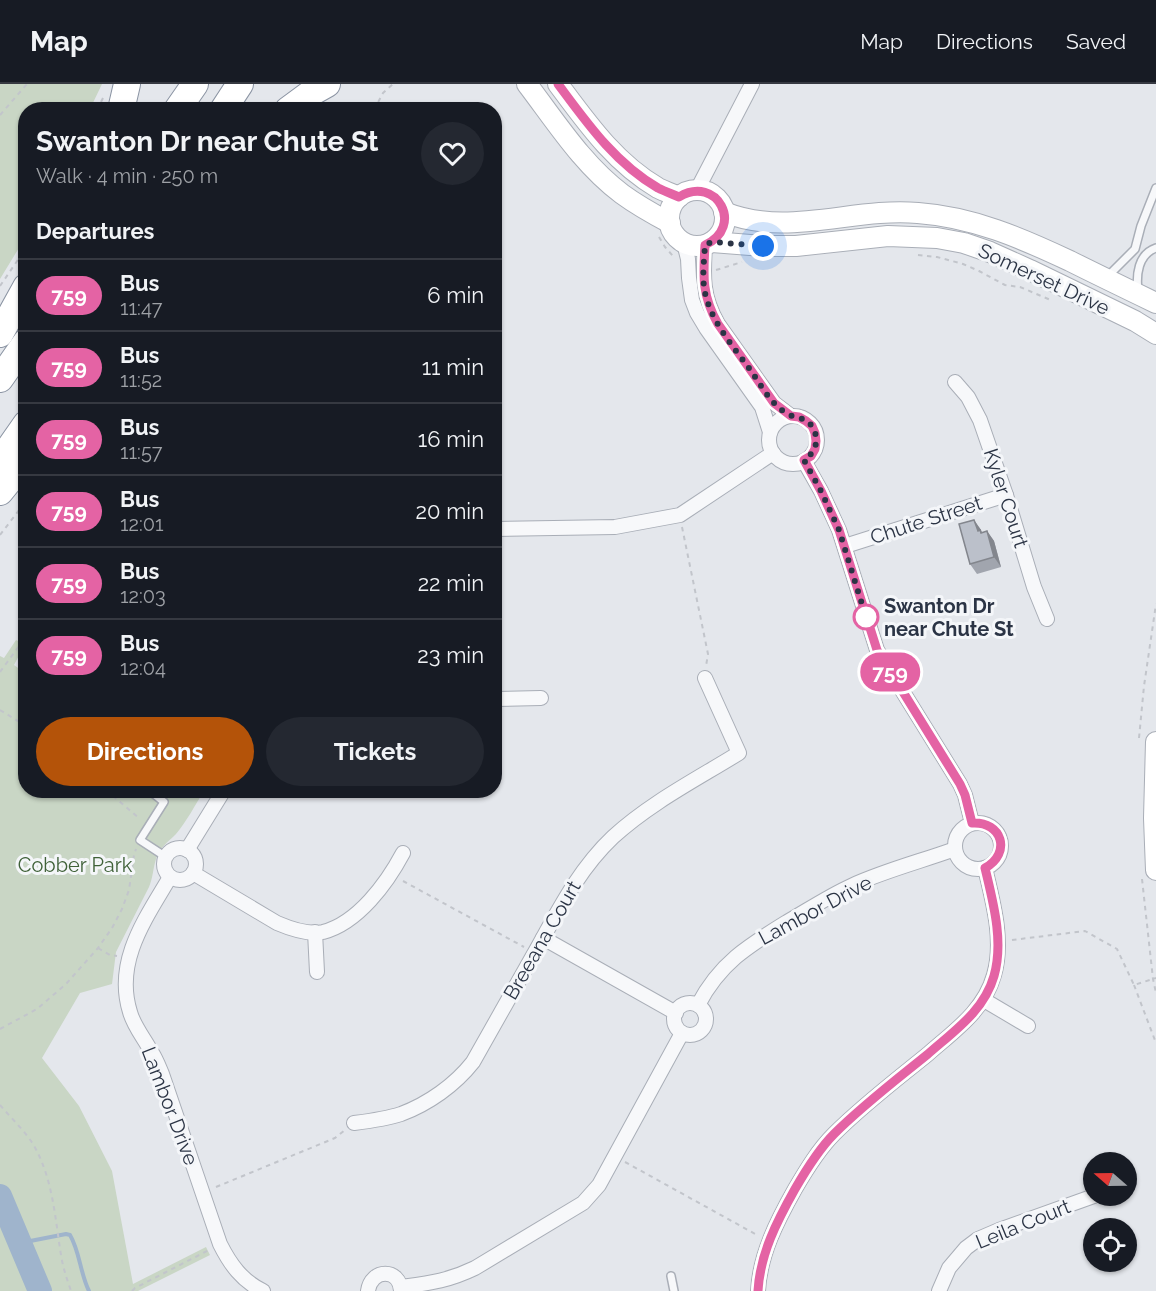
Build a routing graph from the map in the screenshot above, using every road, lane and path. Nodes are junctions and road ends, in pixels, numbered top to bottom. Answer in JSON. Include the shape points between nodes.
{"nodes":[{"id":1,"x":27,"y":84,"type":"edge"},
{"id":2,"x":127,"y":84,"type":"edge"},
{"id":3,"x":195,"y":84,"type":"edge"},
{"id":4,"x":240,"y":84,"type":"edge"},
{"id":5,"x":327,"y":84,"type":"edge"},
{"id":6,"x":393,"y":84,"type":"edge"},
{"id":7,"x":527,"y":84,"type":"edge"},
{"id":8,"x":558,"y":84,"type":"edge"},
{"id":9,"x":748,"y":86,"type":"edge"},
{"id":10,"x":123,"y":102,"type":"edge"},
{"id":11,"x":183,"y":102,"type":"edge"},
{"id":12,"x":228,"y":102,"type":"edge"},
{"id":13,"x":299,"y":102,"type":"edge"},
{"id":14,"x":378,"y":102,"type":"edge"},
{"id":15,"x":0,"y":115,"type":"edge"},
{"id":16,"x":1156,"y":188,"type":"edge"},
{"id":17,"x":688,"y":194,"type":"junction"},
{"id":18,"x":724,"y":212,"type":"junction"},
{"id":19,"x":670,"y":223,"type":"junction"},
{"id":20,"x":684,"y":243,"type":"junction"},
{"id":21,"x":709,"y":244,"type":"junction"},
{"id":22,"x":1156,"y":248,"type":"edge"},
{"id":23,"x":18,"y":260,"type":"edge"},
{"id":24,"x":1105,"y":279,"type":"junction"},
{"id":25,"x":0,"y":286,"type":"edge"},
{"id":26,"x":1147,"y":299,"type":"edge"},
{"id":27,"x":18,"y":301,"type":"edge"},
{"id":28,"x":0,"y":334,"type":"edge"},
{"id":29,"x":1156,"y":334,"type":"edge"},
{"id":30,"x":18,"y":353,"type":"edge"},
{"id":31,"x":0,"y":379,"type":"edge"},
{"id":32,"x":955,"y":382,"type":"dead end"},
{"id":33,"x":791,"y":416,"type":"junction"},
{"id":34,"x":770,"y":432,"type":"junction"},
{"id":35,"x":18,"y":435,"type":"edge"},
{"id":36,"x":772,"y":453,"type":"junction"},
{"id":37,"x":804,"y":460,"type":"junction"},
{"id":38,"x":0,"y":461,"type":"edge"},
{"id":39,"x":18,"y":470,"type":"edge"},
{"id":40,"x":0,"y":492,"type":"edge"},
{"id":41,"x":1006,"y":495,"type":"junction"},
{"id":42,"x":18,"y":511,"type":"edge"},
{"id":43,"x":680,"y":515,"type":"junction"},
{"id":44,"x":502,"y":530,"type":"edge"},
{"id":45,"x":0,"y":535,"type":"edge"},
{"id":46,"x":845,"y":546,"type":"junction"},
{"id":47,"x":1047,"y":619,"type":"dead end"},
{"id":48,"x":18,"y":647,"type":"edge"},
{"id":49,"x":0,"y":672,"type":"edge"},
{"id":50,"x":705,"y":678,"type":"joint"},
{"id":51,"x":541,"y":698,"type":"dead end"},
{"id":52,"x":502,"y":699,"type":"edge"},
{"id":53,"x":0,"y":710,"type":"edge"},
{"id":54,"x":18,"y":721,"type":"edge"},
{"id":55,"x":1156,"y":742,"type":"edge"},
{"id":56,"x":115,"y":798,"type":"edge"},
{"id":57,"x":159,"y":798,"type":"edge"},
{"id":58,"x":219,"y":798,"type":"edge"},
{"id":59,"x":972,"y":823,"type":"junction"},
{"id":60,"x":148,"y":826,"type":"junction"},
{"id":61,"x":140,"y":840,"type":"junction"},
{"id":62,"x":955,"y":849,"type":"junction"},
{"id":63,"x":187,"y":850,"type":"junction"},
{"id":64,"x":403,"y":853,"type":"dead end"},
{"id":65,"x":166,"y":857,"type":"junction"},
{"id":66,"x":985,"y":868,"type":"junction"},
{"id":67,"x":394,"y":870,"type":"junction"},
{"id":68,"x":1156,"y":870,"type":"edge"},
{"id":69,"x":193,"y":873,"type":"junction"},
{"id":70,"x":170,"y":877,"type":"junction"},
{"id":71,"x":315,"y":932,"type":"junction"},
{"id":72,"x":543,"y":938,"type":"junction"},
{"id":73,"x":998,"y":942,"type":"junction"},
{"id":74,"x":98,"y":948,"type":"junction"},
{"id":75,"x":534,"y":953,"type":"junction"},
{"id":76,"x":129,"y":958,"type":"junction"},
{"id":77,"x":317,"y":972,"type":"dead end"},
{"id":78,"x":1156,"y":978,"type":"edge"},
{"id":79,"x":1134,"y":985,"type":"junction"},
{"id":80,"x":984,"y":1000,"type":"junction"},
{"id":81,"x":698,"y":1005,"type":"junction"},
{"id":82,"x":676,"y":1012,"type":"junction"},
{"id":83,"x":1028,"y":1026,"type":"dead end"},
{"id":84,"x":0,"y":1029,"type":"edge"},
{"id":85,"x":682,"y":1033,"type":"junction"},
{"id":86,"x":1156,"y":1043,"type":"edge"},
{"id":87,"x":0,"y":1105,"type":"edge"},
{"id":88,"x":354,"y":1123,"type":"joint"},
{"id":89,"x":615,"y":1157,"type":"junction"},
{"id":90,"x":202,"y":1192,"type":"junction"},
{"id":91,"x":1083,"y":1200,"type":"edge"},
{"id":92,"x":769,"y":1241,"type":"junction"},
{"id":93,"x":220,"y":1244,"type":"junction"},
{"id":94,"x":671,"y":1276,"type":"dead end"},
{"id":95,"x":401,"y":1289,"type":"edge"},
{"id":96,"x":71,"y":1291,"type":"edge"},
{"id":97,"x":132,"y":1291,"type":"edge"},
{"id":98,"x":262,"y":1291,"type":"edge"},
{"id":99,"x":368,"y":1291,"type":"edge"},
{"id":100,"x":674,"y":1291,"type":"edge"},
{"id":101,"x":758,"y":1291,"type":"edge"},
{"id":102,"x":939,"y":1291,"type":"edge"}],
"edges":[{"from":1,"to":15,"type":"path"},
{"from":2,"to":10,"type":"highway"},
{"from":3,"to":11,"type":"highway"},
{"from":4,"to":12,"type":"highway"},
{"from":5,"to":13,"type":"highway"},
{"from":6,"to":14,"type":"path"},
{"from":7,"to":19,"type":"main road","via":[[591,165],[620,193]]},
{"from":8,"to":17,"type":"main road","name":"Somerset Drive","via":[[619,159],[658,188]]},
{"from":9,"to":17,"type":"street"},
{"from":16,"to":24,"type":"lane","via":[[1134,249]]},
{"from":17,"to":18,"type":"main road","name":"Somerset Drive","via":[[709,193]]},
{"from":17,"to":19,"type":"main road","via":[[671,209]]},
{"from":18,"to":21,"type":"main road","via":[[724,227]]},
{"from":18,"to":24,"type":"main road","name":"Somerset Drive","via":[[762,222],[883,213],[944,215],[1034,244]]},
{"from":19,"to":20,"type":"main road","via":[[676,237]]},
{"from":20,"to":21,"type":"main road","name":"Somerset Drive"},
{"from":20,"to":34,"type":"street","via":[[697,313],[762,407]]},
{"from":21,"to":29,"type":"main road","name":"Somerset Drive","via":[[796,246],[888,236],[964,243],[1040,275]]},
{"from":21,"to":33,"type":"street","via":[[703,269],[711,312],[774,403]]},
{"from":22,"to":26,"type":"lane","via":[[1142,259],[1138,274]]},
{"from":23,"to":25,"type":"path"},
{"from":24,"to":26,"type":"main road","name":"Somerset Drive"},
{"from":27,"to":28,"type":"highway"},
{"from":30,"to":31,"type":"highway"},
{"from":32,"to":41,"type":"street","name":"Kyler Court","via":[[980,420]]},
{"from":33,"to":34,"type":"street","via":[[778,421]]},
{"from":33,"to":37,"type":"street","via":[[806,421],[815,433],[815,449]]},
{"from":34,"to":36,"type":"street"},
{"from":35,"to":38,"type":"highway"},
{"from":36,"to":37,"type":"street","via":[[787,463]]},
{"from":36,"to":43,"type":"street"},
{"from":37,"to":46,"type":"street"},
{"from":39,"to":40,"type":"highway"},
{"from":41,"to":46,"type":"street","name":"Chute Street"},
{"from":41,"to":47,"type":"street","name":"Kyler Court"},
{"from":42,"to":45,"type":"path"},
{"from":43,"to":44,"type":"street","via":[[615,527]]},
{"from":43,"to":50,"type":"path","via":[[708,654]]},
{"from":46,"to":59,"type":"street","via":[[877,650],[960,784]]},
{"from":48,"to":49,"type":"path"},
{"from":50,"to":72,"type":"street","name":"Breeana Court","via":[[739,753],[639,815],[613,837],[579,876]]},
{"from":51,"to":52,"type":"street"},
{"from":53,"to":54,"type":"path"},
{"from":55,"to":68,"type":"main road"},
{"from":56,"to":60,"type":"path"},
{"from":57,"to":60,"type":"lane","via":[[164,802]]},
{"from":58,"to":63,"type":"street"},
{"from":59,"to":62,"type":"street","via":[[960,832]]},
{"from":59,"to":66,"type":"street","via":[[986,824],[998,833],[1001,851]]},
{"from":60,"to":61,"type":"lane"},
{"from":61,"to":65,"type":"lane"},
{"from":61,"to":74,"type":"path","via":[[122,909]]},
{"from":62,"to":66,"type":"street","via":[[964,864]]},
{"from":62,"to":81,"type":"street","name":"Lambor Drive","via":[[853,885],[775,930],[726,964]]},
{"from":63,"to":65,"type":"street","via":[[178,848]]},
{"from":63,"to":69,"type":"street","via":[[195,858]]},
{"from":64,"to":67,"type":"street"},
{"from":65,"to":70,"type":"street","via":[[164,868]]},
{"from":66,"to":73,"type":"street"},
{"from":67,"to":71,"type":"street","via":[[358,912],[335,927]]},
{"from":67,"to":75,"type":"path","via":[[402,880]]},
{"from":69,"to":70,"type":"street","via":[[182,880]]},
{"from":69,"to":71,"type":"street","via":[[277,923]]},
{"from":70,"to":76,"type":"street","name":"Lambor Drive"},
{"from":71,"to":77,"type":"street"},
{"from":72,"to":75,"type":"street","name":"Breeana Court"},
{"from":72,"to":82,"type":"street"},
{"from":73,"to":79,"type":"path","via":[[1085,932],[1117,949]]},
{"from":73,"to":80,"type":"street","via":[[997,965]]},
{"from":74,"to":76,"type":"path"},
{"from":74,"to":84,"type":"path","via":[[37,1009]]},
{"from":75,"to":88,"type":"street","name":"Breeana Court","via":[[473,1062],[456,1082],[413,1109]]},
{"from":76,"to":90,"type":"street","name":"Lambor Drive","via":[[126,995],[130,1012],[162,1074]]},
{"from":78,"to":79,"type":"path"},
{"from":79,"to":86,"type":"path"},
{"from":80,"to":83,"type":"street"},
{"from":80,"to":92,"type":"street","via":[[966,1022],[855,1115],[822,1148],[792,1194]]},
{"from":81,"to":82,"type":"street","via":[[684,1004]]},
{"from":81,"to":85,"type":"street","via":[[706,1018],[704,1028],[696,1034]]},
{"from":82,"to":85,"type":"street","via":[[675,1025]]},
{"from":85,"to":89,"type":"street"},
{"from":87,"to":96,"type":"path","via":[[34,1145],[43,1165]]},
{"from":88,"to":90,"type":"path","via":[[335,1137]]},
{"from":89,"to":92,"type":"path"},
{"from":89,"to":95,"type":"street","via":[[583,1203],[460,1276]]},
{"from":90,"to":93,"type":"street","name":"Lambor Drive"},
{"from":91,"to":102,"type":"street","name":"Leila Court","via":[[978,1239],[949,1268]]},
{"from":92,"to":101,"type":"street"},
{"from":93,"to":97,"type":"path"},
{"from":93,"to":98,"type":"street","name":"Lambor Drive","via":[[240,1275]]},
{"from":94,"to":100,"type":"lane"},
{"from":95,"to":99,"type":"street","via":[[395,1277],[381,1274],[372,1279]]}]}
